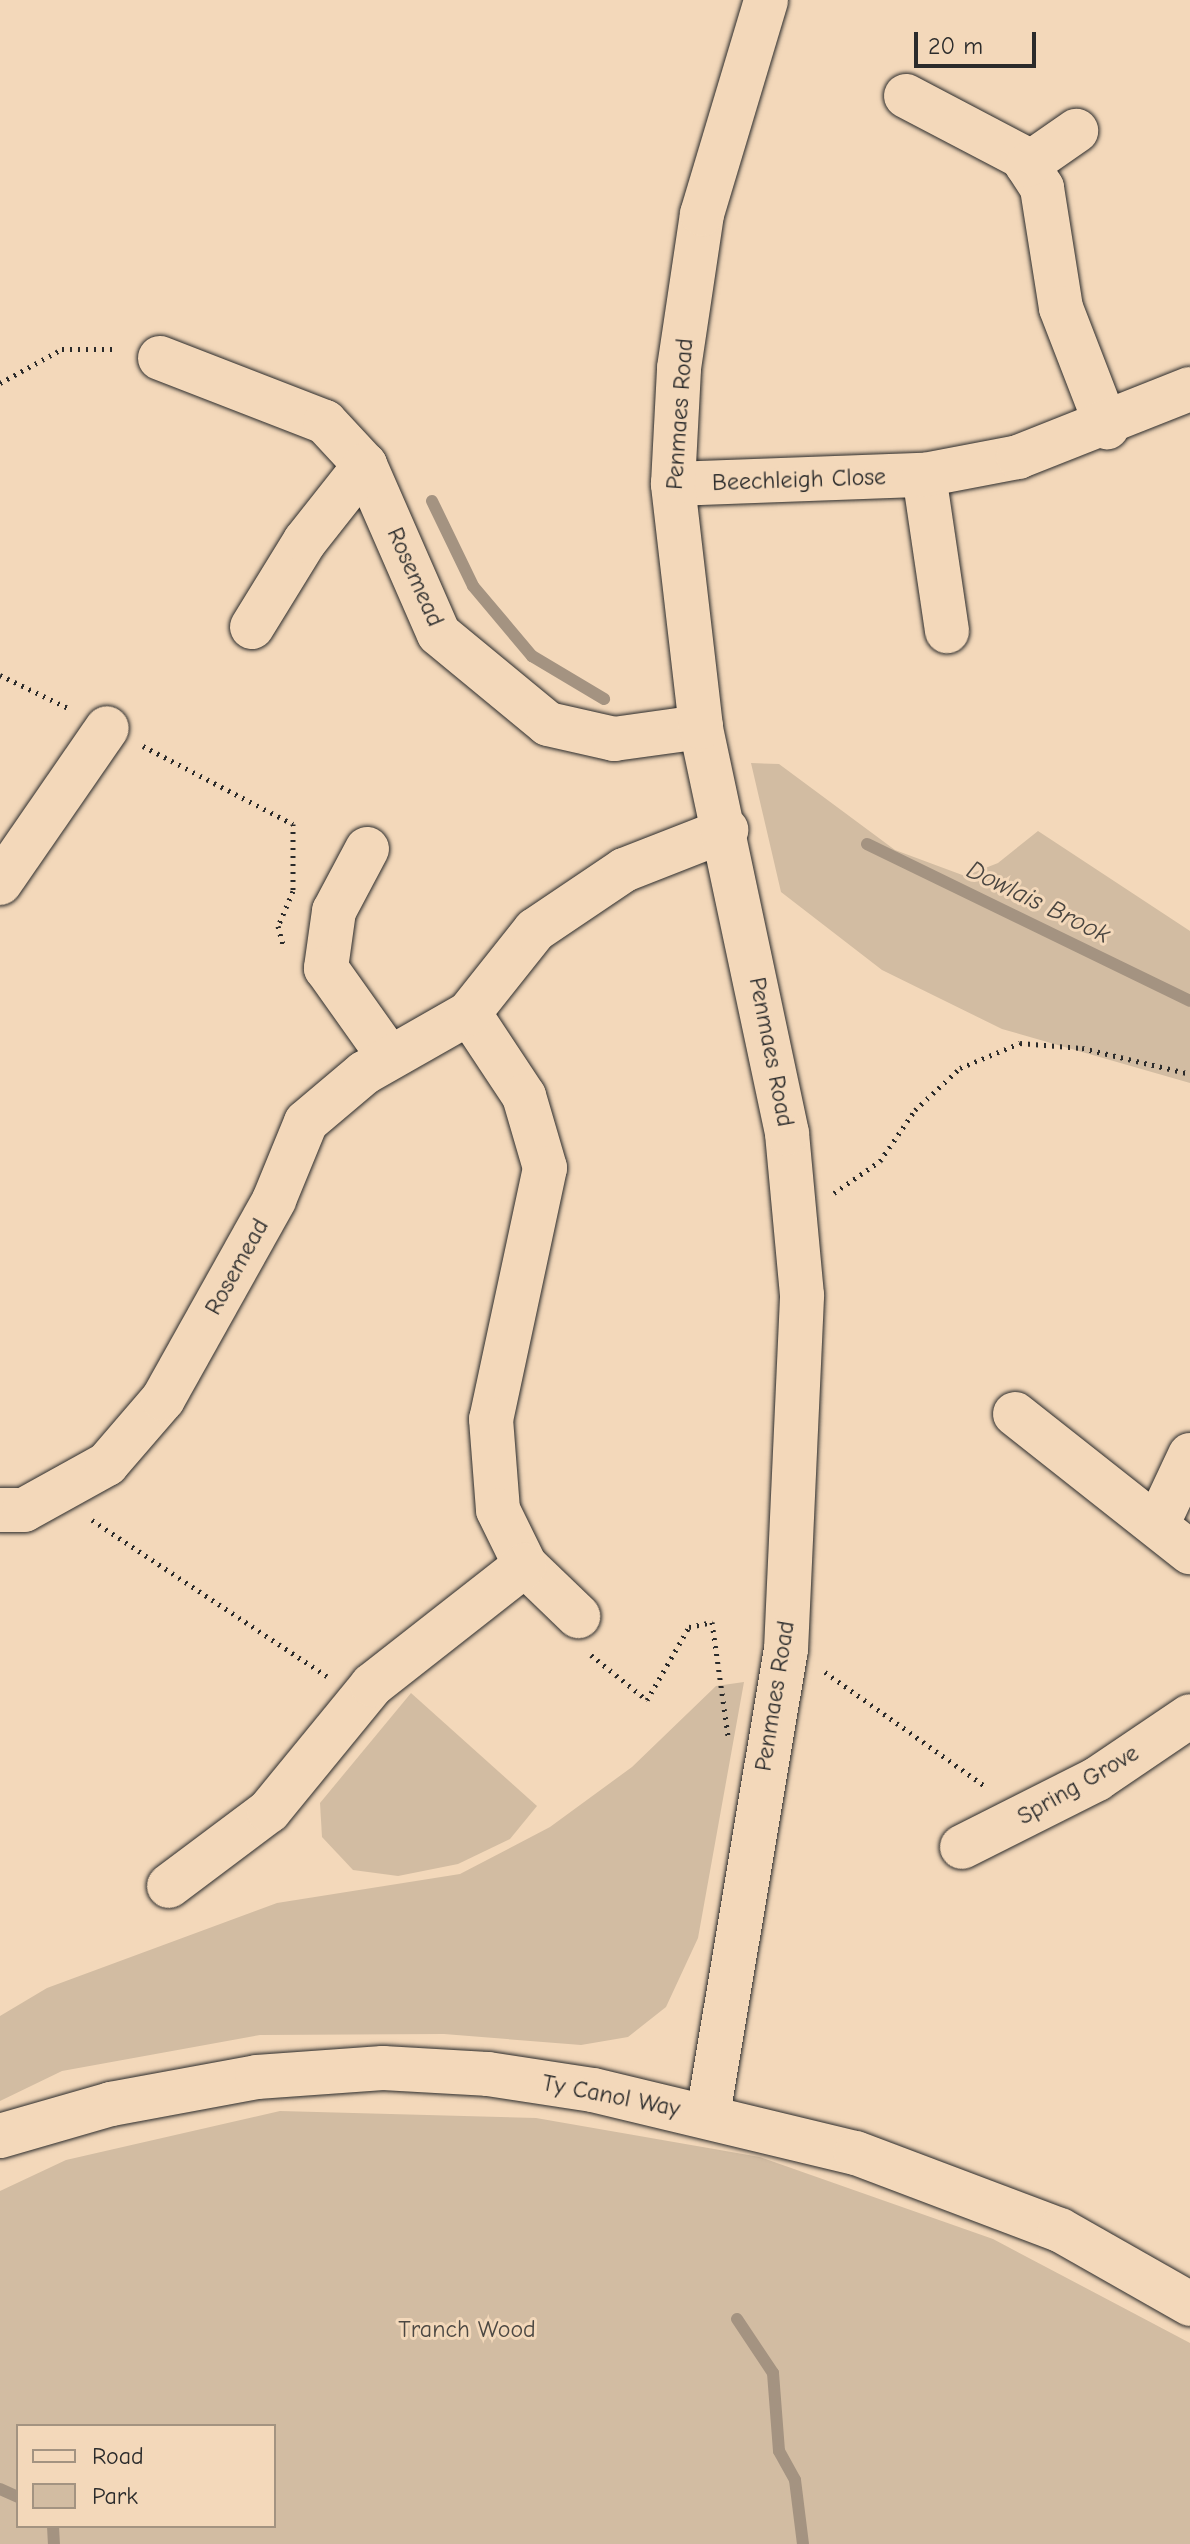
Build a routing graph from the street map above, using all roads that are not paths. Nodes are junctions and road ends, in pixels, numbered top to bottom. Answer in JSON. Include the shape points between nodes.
{"nodes":[{"id":1,"x":766,"y":0,"type":"edge"},
{"id":2,"x":906,"y":96,"type":"dead end"},
{"id":3,"x":1076,"y":131,"type":"dead end"},
{"id":4,"x":1027,"y":165,"type":"junction"},
{"id":5,"x":160,"y":358,"type":"road end"},
{"id":6,"x":1190,"y":389,"type":"edge"},
{"id":7,"x":1107,"y":427,"type":"junction"},
{"id":8,"x":365,"y":465,"type":"junction"},
{"id":9,"x":924,"y":475,"type":"junction"},
{"id":10,"x":673,"y":484,"type":"junction"},
{"id":11,"x":252,"y":627,"type":"dead end"},
{"id":12,"x":947,"y":631,"type":"dead end"},
{"id":13,"x":701,"y":727,"type":"junction"},
{"id":14,"x":107,"y":728,"type":"road end"},
{"id":15,"x":726,"y":830,"type":"junction"},
{"id":16,"x":367,"y":849,"type":"dead end"},
{"id":17,"x":0,"y":883,"type":"edge"},
{"id":18,"x":469,"y":1013,"type":"junction"},
{"id":19,"x":390,"y":1058,"type":"junction"},
{"id":20,"x":1015,"y":1414,"type":"dead end"},
{"id":21,"x":1190,"y":1455,"type":"edge"},
{"id":22,"x":0,"y":1510,"type":"edge"},
{"id":23,"x":1159,"y":1521,"type":"junction"},
{"id":24,"x":1190,"y":1552,"type":"edge"},
{"id":25,"x":525,"y":1565,"type":"junction"},
{"id":26,"x":571,"y":1608,"type":"road end"},
{"id":27,"x":1190,"y":1716,"type":"edge"},
{"id":28,"x":962,"y":1847,"type":"dead end"},
{"id":29,"x":169,"y":1886,"type":"dead end"},
{"id":30,"x":708,"y":2115,"type":"junction"},
{"id":31,"x":0,"y":2136,"type":"edge"},
{"id":32,"x":1190,"y":2304,"type":"edge"}],
"edges":[{"from":1,"to":10,"type":"street","name":"Penmaes Road","via":[[702,214],[679,368]]},
{"from":2,"to":4,"type":"street"},
{"from":3,"to":4,"type":"street"},
{"from":4,"to":7,"type":"street","via":[[1042,188],[1061,308]]},
{"from":5,"to":8,"type":"street","name":"Rosemead","via":[[325,422]]},
{"from":6,"to":7,"type":"street","name":"Beechleigh Close"},
{"from":7,"to":9,"type":"street","name":"Beechleigh Close","via":[[1018,457]]},
{"from":8,"to":11,"type":"street","via":[[305,541]]},
{"from":8,"to":13,"type":"street","name":"Rosemead","via":[[439,634],[488,681],[548,724],[614,739]]},
{"from":9,"to":10,"type":"street","name":"Beechleigh Close"},
{"from":9,"to":12,"type":"street"},
{"from":10,"to":13,"type":"street","name":"Penmaes Road"},
{"from":13,"to":15,"type":"street","name":"Penmaes Road"},
{"from":14,"to":17,"type":"street"},
{"from":15,"to":18,"type":"street","name":"Rosemead","via":[[624,870],[535,930]]},
{"from":15,"to":30,"type":"street","name":"Penmaes Road","via":[[787,1133],[802,1295],[786,1650]]},
{"from":16,"to":19,"type":"street","via":[[334,911],[326,968]]},
{"from":18,"to":19,"type":"street","name":"Rosemead"},
{"from":18,"to":25,"type":"street","via":[[524,1096],[545,1168],[491,1419],[498,1510]]},
{"from":19,"to":22,"type":"street","name":"Rosemead","via":[[306,1122],[274,1200],[163,1399],[107,1464],[24,1510]]},
{"from":20,"to":23,"type":"street"},
{"from":21,"to":23,"type":"street"},
{"from":23,"to":24,"type":"street"},
{"from":25,"to":26,"type":"street"},
{"from":25,"to":29,"type":"street","via":[[361,1699],[269,1811]]},
{"from":27,"to":28,"type":"street","name":"Spring Grove","via":[[1097,1779]]},
{"from":30,"to":31,"type":"street","name":"Ty Canol Way","via":[[518,2078],[383,2068],[257,2077],[111,2104]]},
{"from":30,"to":32,"type":"street","name":"Ty Canol Way","via":[[856,2153],[1060,2230]]}]}
